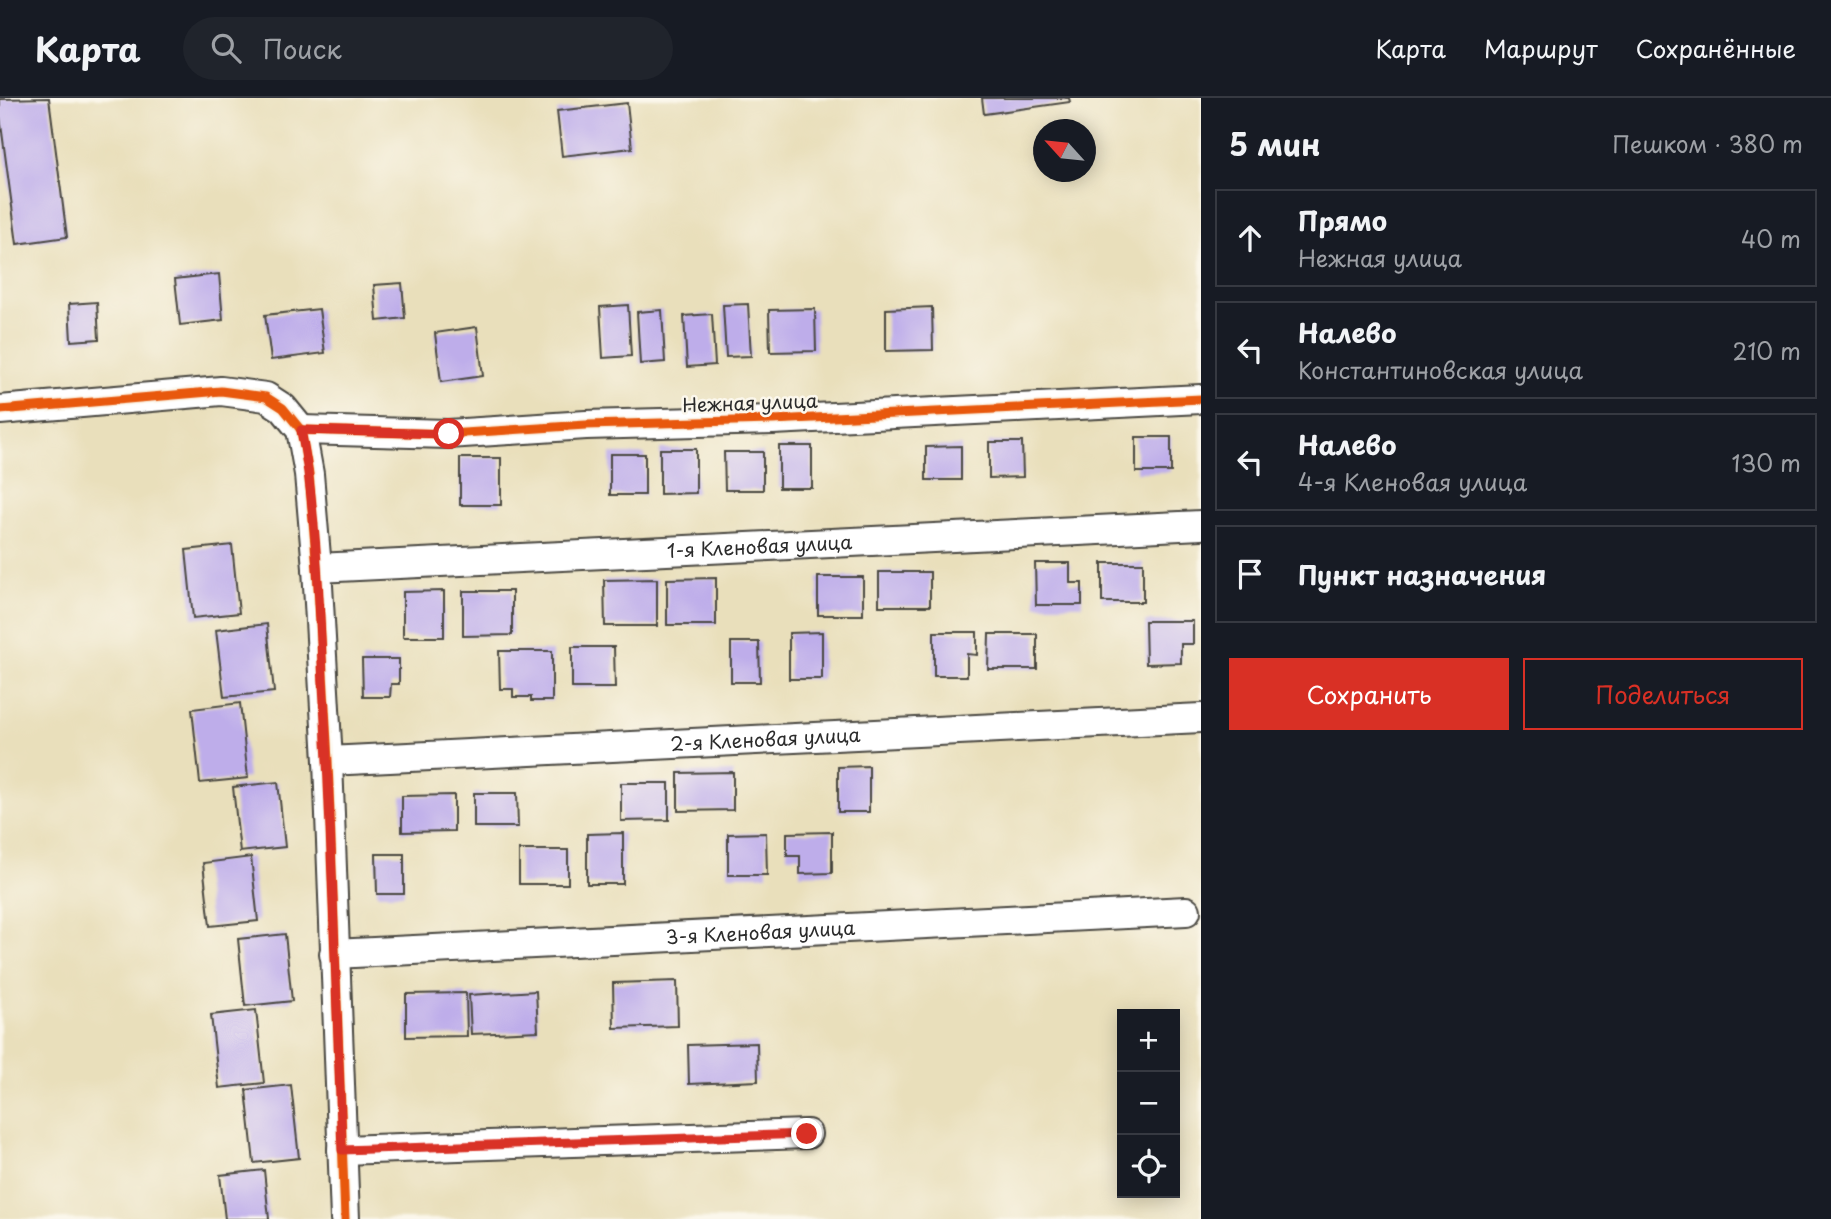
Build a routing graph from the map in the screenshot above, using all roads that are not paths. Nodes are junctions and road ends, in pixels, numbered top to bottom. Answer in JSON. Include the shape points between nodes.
{"nodes":[{"id":1,"x":1201,"y":399,"type":"edge"},
{"id":2,"x":0,"y":410,"type":"edge"},
{"id":3,"x":301,"y":430,"type":"junction"},
{"id":4,"x":1201,"y":525,"type":"edge"},
{"id":5,"x":317,"y":568,"type":"junction"},
{"id":6,"x":1201,"y":719,"type":"edge"},
{"id":7,"x":328,"y":761,"type":"junction"},
{"id":8,"x":1185,"y":911,"type":"dead end"},
{"id":9,"x":334,"y":954,"type":"junction"},
{"id":10,"x":807,"y":1134,"type":"dead end"},
{"id":11,"x":342,"y":1150,"type":"junction"},
{"id":12,"x":345,"y":1219,"type":"edge"}],
"edges":[{"from":1,"to":3,"type":"street","name":"Нежная улица","via":[[449,434]]},
{"from":2,"to":3,"type":"street","via":[[220,391],[266,397],[283,408]]},
{"from":3,"to":5,"type":"street"},
{"from":4,"to":5,"type":"street","name":"1-я Кленовая улица"},
{"from":5,"to":7,"type":"street"},
{"from":6,"to":7,"type":"street","name":"2-я Кленовая улица"},
{"from":7,"to":9,"type":"street"},
{"from":8,"to":9,"type":"street","name":"3-я Кленовая улица"},
{"from":9,"to":11,"type":"street"},
{"from":10,"to":11,"type":"street"},
{"from":11,"to":12,"type":"street"}]}
